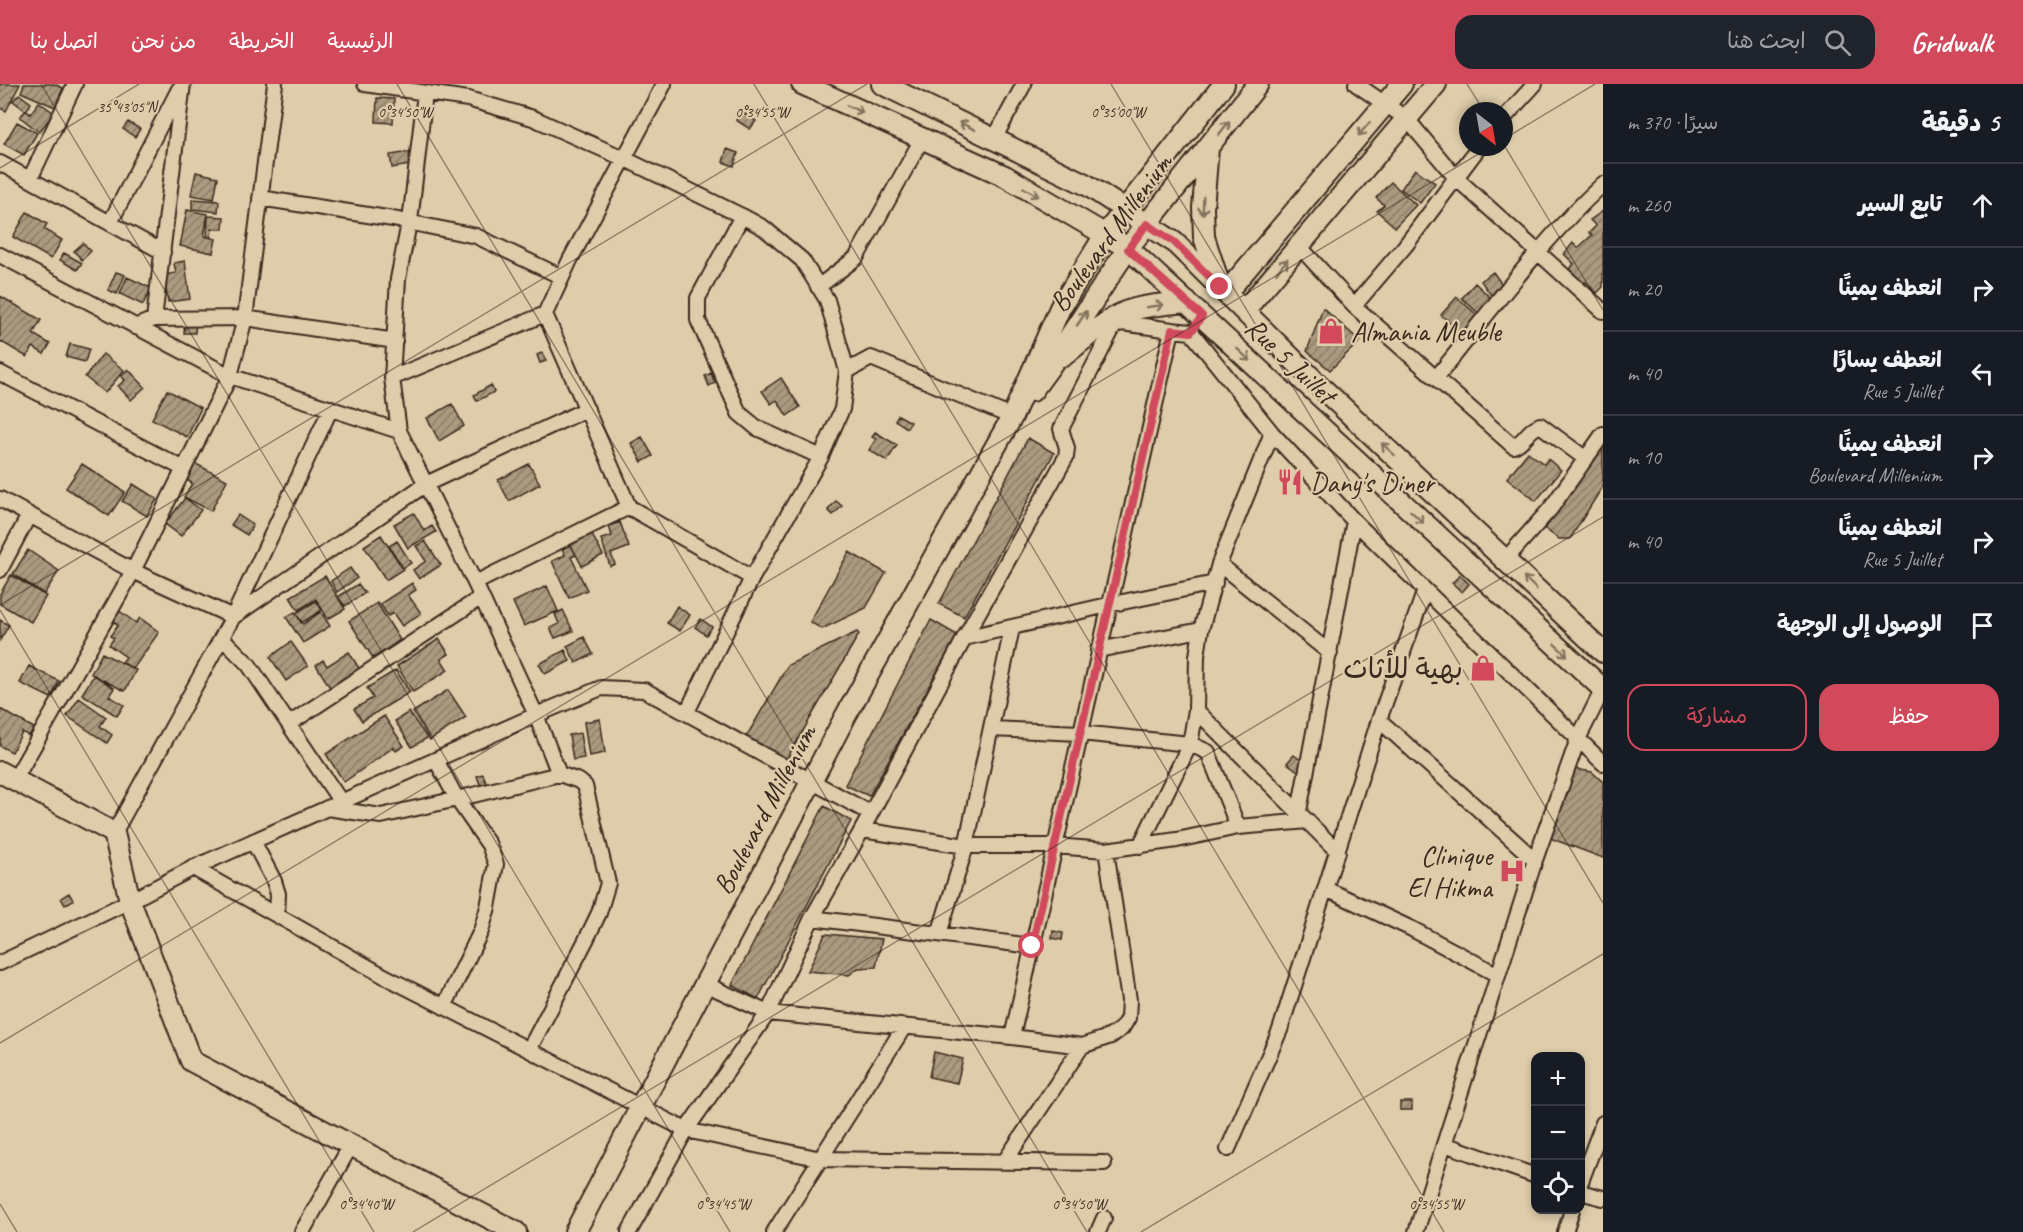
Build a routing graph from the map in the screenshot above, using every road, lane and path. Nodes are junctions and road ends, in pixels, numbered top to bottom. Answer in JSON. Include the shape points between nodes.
{"nodes":[{"id":1,"x":75,"y":84,"type":"edge"},
{"id":2,"x":182,"y":84,"type":"edge"},
{"id":3,"x":275,"y":84,"type":"edge"},
{"id":4,"x":365,"y":84,"type":"edge"},
{"id":5,"x":664,"y":84,"type":"edge"},
{"id":6,"x":802,"y":84,"type":"edge"},
{"id":7,"x":882,"y":84,"type":"edge"},
{"id":8,"x":1024,"y":84,"type":"edge"},
{"id":9,"x":1224,"y":84,"type":"edge"},
{"id":10,"x":1258,"y":84,"type":"edge"},
{"id":11,"x":1356,"y":84,"type":"edge"},
{"id":12,"x":1402,"y":84,"type":"edge"},
{"id":13,"x":1436,"y":84,"type":"edge"},
{"id":14,"x":1535,"y":84,"type":"edge"},
{"id":15,"x":399,"y":86,"type":"edge"},
{"id":16,"x":425,"y":93,"type":"junction"},
{"id":17,"x":1385,"y":104,"type":"junction"},
{"id":18,"x":1513,"y":108,"type":"edge"},
{"id":19,"x":1407,"y":118,"type":"junction"},
{"id":20,"x":922,"y":139,"type":"junction"},
{"id":21,"x":993,"y":139,"type":"junction"},
{"id":22,"x":1208,"y":148,"type":"junction"},
{"id":23,"x":1472,"y":156,"type":"edge"},
{"id":24,"x":624,"y":159,"type":"junction"},
{"id":25,"x":0,"y":163,"type":"edge"},
{"id":26,"x":1456,"y":178,"type":"junction"},
{"id":27,"x":30,"y":179,"type":"junction"},
{"id":28,"x":1603,"y":184,"type":"edge"},
{"id":29,"x":260,"y":198,"type":"junction"},
{"id":30,"x":1125,"y":210,"type":"junction"},
{"id":31,"x":742,"y":216,"type":"junction"},
{"id":32,"x":409,"y":222,"type":"junction"},
{"id":33,"x":110,"y":223,"type":"junction"},
{"id":34,"x":1147,"y":224,"type":"junction"},
{"id":35,"x":1105,"y":235,"type":"junction"},
{"id":36,"x":1299,"y":246,"type":"junction"},
{"id":37,"x":1128,"y":249,"type":"junction"},
{"id":38,"x":163,"y":252,"type":"junction"},
{"id":39,"x":1536,"y":252,"type":"junction"},
{"id":40,"x":0,"y":255,"type":"edge"},
{"id":41,"x":562,"y":277,"type":"junction"},
{"id":42,"x":818,"y":287,"type":"junction"},
{"id":43,"x":1223,"y":290,"type":"junction"},
{"id":44,"x":1186,"y":302,"type":"junction"},
{"id":45,"x":1354,"y":306,"type":"junction"},
{"id":46,"x":1244,"y":310,"type":"junction"},
{"id":47,"x":1603,"y":311,"type":"edge"},
{"id":48,"x":544,"y":314,"type":"junction"},
{"id":49,"x":245,"y":318,"type":"junction"},
{"id":50,"x":154,"y":319,"type":"junction"},
{"id":51,"x":1196,"y":324,"type":"junction"},
{"id":52,"x":135,"y":327,"type":"junction"},
{"id":53,"x":1172,"y":330,"type":"junction"},
{"id":54,"x":395,"y":340,"type":"junction"},
{"id":55,"x":1051,"y":365,"type":"junction"},
{"id":56,"x":846,"y":371,"type":"junction"},
{"id":57,"x":0,"y":373,"type":"edge"},
{"id":58,"x":230,"y":376,"type":"junction"},
{"id":59,"x":392,"y":378,"type":"junction"},
{"id":60,"x":1436,"y":378,"type":"junction"},
{"id":61,"x":331,"y":408,"type":"junction"},
{"id":62,"x":586,"y":410,"type":"junction"},
{"id":63,"x":1012,"y":417,"type":"junction"},
{"id":64,"x":399,"y":431,"type":"junction"},
{"id":65,"x":1272,"y":433,"type":"junction"},
{"id":66,"x":1603,"y":434,"type":"edge"},
{"id":67,"x":821,"y":457,"type":"junction"},
{"id":68,"x":1586,"y":459,"type":"junction"},
{"id":69,"x":184,"y":469,"type":"junction"},
{"id":70,"x":426,"y":484,"type":"junction"},
{"id":71,"x":0,"y":499,"type":"edge"},
{"id":72,"x":629,"y":507,"type":"junction"},
{"id":73,"x":29,"y":515,"type":"junction"},
{"id":74,"x":1354,"y":521,"type":"junction"},
{"id":75,"x":1506,"y":560,"type":"junction"},
{"id":76,"x":1219,"y":564,"type":"junction"},
{"id":77,"x":0,"y":570,"type":"edge"},
{"id":78,"x":133,"y":571,"type":"junction"},
{"id":79,"x":752,"y":578,"type":"junction"},
{"id":80,"x":1215,"y":583,"type":"junction"},
{"id":81,"x":475,"y":584,"type":"junction"},
{"id":82,"x":1425,"y":590,"type":"junction"},
{"id":83,"x":480,"y":598,"type":"junction"},
{"id":84,"x":1108,"y":605,"type":"junction"},
{"id":85,"x":233,"y":617,"type":"junction"},
{"id":86,"x":1012,"y":628,"type":"junction"},
{"id":87,"x":1201,"y":630,"type":"junction"},
{"id":88,"x":222,"y":638,"type":"junction"},
{"id":89,"x":964,"y":638,"type":"junction"},
{"id":90,"x":1098,"y":650,"type":"junction"},
{"id":91,"x":1603,"y":652,"type":"edge"},
{"id":92,"x":1330,"y":653,"type":"junction"},
{"id":93,"x":1603,"y":689,"type":"edge"},
{"id":94,"x":1196,"y":710,"type":"junction"},
{"id":95,"x":687,"y":712,"type":"junction"},
{"id":96,"x":536,"y":715,"type":"junction"},
{"id":97,"x":1380,"y":720,"type":"junction"},
{"id":98,"x":289,"y":724,"type":"junction"},
{"id":99,"x":991,"y":729,"type":"junction"},
{"id":100,"x":1080,"y":733,"type":"junction"},
{"id":101,"x":1578,"y":739,"type":"junction"},
{"id":102,"x":1190,"y":744,"type":"junction"},
{"id":103,"x":436,"y":760,"type":"junction"},
{"id":104,"x":1603,"y":763,"type":"edge"},
{"id":105,"x":559,"y":774,"type":"junction"},
{"id":106,"x":8,"y":776,"type":"edge"},
{"id":107,"x":811,"y":782,"type":"junction"},
{"id":108,"x":458,"y":799,"type":"junction"},
{"id":109,"x":341,"y":802,"type":"junction"},
{"id":110,"x":327,"y":808,"type":"junction"},
{"id":111,"x":870,"y":813,"type":"junction"},
{"id":112,"x":1303,"y":816,"type":"junction"},
{"id":113,"x":1238,"y":827,"type":"junction"},
{"id":114,"x":862,"y":830,"type":"junction"},
{"id":115,"x":114,"y":833,"type":"junction"},
{"id":116,"x":252,"y":841,"type":"junction"},
{"id":117,"x":966,"y":846,"type":"junction"},
{"id":118,"x":1054,"y":846,"type":"junction"},
{"id":119,"x":1140,"y":846,"type":"junction"},
{"id":120,"x":1106,"y":850,"type":"junction"},
{"id":121,"x":1338,"y":852,"type":"junction"},
{"id":122,"x":1535,"y":860,"type":"junction"},
{"id":123,"x":193,"y":868,"type":"junction"},
{"id":124,"x":1326,"y":889,"type":"junction"},
{"id":125,"x":130,"y":901,"type":"junction"},
{"id":126,"x":277,"y":915,"type":"junction"},
{"id":127,"x":812,"y":918,"type":"junction"},
{"id":128,"x":939,"y":934,"type":"junction"},
{"id":129,"x":1032,"y":946,"type":"junction"},
{"id":130,"x":0,"y":963,"type":"edge"},
{"id":131,"x":1498,"y":975,"type":"junction"},
{"id":132,"x":705,"y":984,"type":"junction"},
{"id":133,"x":444,"y":1007,"type":"junction"},
{"id":134,"x":768,"y":1013,"type":"junction"},
{"id":135,"x":904,"y":1027,"type":"junction"},
{"id":136,"x":1012,"y":1037,"type":"junction"},
{"id":137,"x":1082,"y":1046,"type":"junction"},
{"id":138,"x":529,"y":1050,"type":"junction"},
{"id":139,"x":640,"y":1107,"type":"junction"},
{"id":140,"x":1603,"y":1123,"type":"edge"},
{"id":141,"x":686,"y":1130,"type":"junction"},
{"id":142,"x":1444,"y":1144,"type":"junction"},
{"id":143,"x":351,"y":1145,"type":"junction"},
{"id":144,"x":1228,"y":1149,"type":"dead end"},
{"id":145,"x":821,"y":1159,"type":"junction"},
{"id":146,"x":1005,"y":1161,"type":"junction"},
{"id":147,"x":1104,"y":1163,"type":"dead end"},
{"id":148,"x":1585,"y":1173,"type":"edge"},
{"id":149,"x":1531,"y":1174,"type":"edge"},
{"id":150,"x":1585,"y":1193,"type":"edge"},
{"id":151,"x":1603,"y":1198,"type":"edge"},
{"id":152,"x":1570,"y":1214,"type":"edge"},
{"id":153,"x":1104,"y":1218,"type":"dead end"},
{"id":154,"x":302,"y":1232,"type":"edge"},
{"id":155,"x":516,"y":1232,"type":"edge"},
{"id":156,"x":574,"y":1232,"type":"edge"},
{"id":157,"x":629,"y":1232,"type":"edge"},
{"id":158,"x":774,"y":1232,"type":"edge"},
{"id":159,"x":1098,"y":1232,"type":"edge"},
{"id":160,"x":1416,"y":1232,"type":"edge"},
{"id":161,"x":1565,"y":1232,"type":"edge"}],
"edges":[{"from":1,"to":27,"type":"street"},
{"from":2,"to":33,"type":"street"},
{"from":2,"to":38,"type":"street"},
{"from":3,"to":29,"type":"street"},
{"from":4,"to":15,"type":"street"},
{"from":5,"to":24,"type":"street"},
{"from":6,"to":20,"type":"main road","name":"Rue 5 Juillet","one_way":true},
{"from":21,"to":7,"type":"main road","name":"Rue 5 Juillet","one_way":true},
{"from":8,"to":21,"type":"street"},
{"from":9,"to":30,"type":"main road","name":"Boulevard Millenium"},
{"from":22,"to":10,"type":"main road","name":"Boulevard Millenium","one_way":true},
{"from":11,"to":17,"type":"street"},
{"from":12,"to":17,"type":"main road"},
{"from":13,"to":19,"type":"main road"},
{"from":14,"to":18,"type":"street"},
{"from":15,"to":16,"type":"street"},
{"from":16,"to":24,"type":"street","via":[[468,99],[533,118]]},
{"from":16,"to":32,"type":"street"},
{"from":17,"to":19,"type":"street"},
{"from":17,"to":43,"type":"main road","one_way":true},
{"from":19,"to":26,"type":"street"},
{"from":19,"to":36,"type":"main road"},
{"from":20,"to":35,"type":"main road","name":"Rue 5 Juillet","one_way":true,"via":[[1005,177]]},
{"from":20,"to":42,"type":"street","via":[[856,258]]},
{"from":21,"to":30,"type":"main road","name":"Rue 5 Juillet","via":[[1087,185]]},
{"from":22,"to":34,"type":"main road","name":"Boulevard Millenium"},
{"from":22,"to":43,"type":"main road","one_way":true,"via":[[1204,237]]},
{"from":23,"to":26,"type":"street"},
{"from":24,"to":31,"type":"street"},
{"from":24,"to":41,"type":"street"},
{"from":25,"to":27,"type":"street"},
{"from":26,"to":39,"type":"street"},
{"from":26,"to":45,"type":"street"},
{"from":27,"to":33,"type":"street"},
{"from":28,"to":39,"type":"street"},
{"from":29,"to":32,"type":"street"},
{"from":29,"to":49,"type":"street"},
{"from":30,"to":34,"type":"main road","name":"Rue 5 Juillet"},
{"from":30,"to":35,"type":"main road","name":"Boulevard Millenium"},
{"from":31,"to":42,"type":"street","via":[[764,228],[802,260]]},
{"from":31,"to":67,"type":"street","via":[[698,298],[698,320],[739,413],[757,428]]},
{"from":32,"to":41,"type":"street","via":[[476,236]]},
{"from":32,"to":54,"type":"street","via":[[398,279]]},
{"from":33,"to":38,"type":"street"},
{"from":34,"to":37,"type":"main road","name":"Boulevard Millenium"},
{"from":34,"to":43,"type":"main road","name":"Rue 5 Juillet","via":[[1174,242]]},
{"from":35,"to":37,"type":"main road","name":"Rue 5 Juillet"},
{"from":35,"to":63,"type":"main road","name":"Boulevard Millenium","via":[[1060,308]]},
{"from":36,"to":45,"type":"street"},
{"from":46,"to":36,"type":"main road","one_way":true},
{"from":37,"to":44,"type":"main road","name":"Rue 5 Juillet"},
{"from":55,"to":37,"type":"main road","name":"Boulevard Millenium","one_way":true},
{"from":38,"to":50,"type":"street"},
{"from":39,"to":47,"type":"street"},
{"from":39,"to":60,"type":"street"},
{"from":40,"to":52,"type":"street"},
{"from":41,"to":48,"type":"street"},
{"from":42,"to":56,"type":"street","via":[[827,300]]},
{"from":43,"to":46,"type":"main road","name":"Rue 5 Juillet"},
{"from":44,"to":51,"type":"main road","name":"Rue 5 Juillet"},
{"from":55,"to":44,"type":"main road","one_way":true,"via":[[1125,312]]},
{"from":45,"to":60,"type":"street"},
{"from":75,"to":46,"type":"main road","name":"Rue 5 Juillet","one_way":true},
{"from":48,"to":59,"type":"street"},
{"from":48,"to":62,"type":"street"},
{"from":49,"to":50,"type":"street"},
{"from":49,"to":54,"type":"street"},
{"from":49,"to":58,"type":"street"},
{"from":50,"to":52,"type":"street"},
{"from":51,"to":53,"type":"street"},
{"from":51,"to":65,"type":"street"},
{"from":51,"to":93,"type":"main road","name":"Rue 5 Juillet","one_way":true},
{"from":52,"to":58,"type":"street"},
{"from":53,"to":84,"type":"street"},
{"from":53,"to":89,"type":"street","via":[[1122,323],[1114,326],[1061,429],[1066,457]]},
{"from":54,"to":59,"type":"street"},
{"from":55,"to":63,"type":"main road","name":"Boulevard Millenium"},
{"from":56,"to":63,"type":"street","via":[[871,358]]},
{"from":56,"to":67,"type":"street","via":[[842,409]]},
{"from":57,"to":69,"type":"street"},
{"from":58,"to":61,"type":"street"},
{"from":58,"to":69,"type":"street"},
{"from":59,"to":64,"type":"street"},
{"from":60,"to":68,"type":"street","via":[[1512,446],[1540,425]]},
{"from":61,"to":64,"type":"street"},
{"from":61,"to":85,"type":"street"},
{"from":62,"to":70,"type":"street"},
{"from":62,"to":72,"type":"street"},
{"from":63,"to":107,"type":"main road","name":"Boulevard Millenium"},
{"from":64,"to":70,"type":"street"},
{"from":65,"to":74,"type":"street"},
{"from":65,"to":76,"type":"street"},
{"from":66,"to":68,"type":"street"},
{"from":67,"to":79,"type":"street"},
{"from":68,"to":75,"type":"street"},
{"from":69,"to":78,"type":"street"},
{"from":70,"to":81,"type":"street"},
{"from":70,"to":85,"type":"street"},
{"from":71,"to":73,"type":"street"},
{"from":72,"to":79,"type":"street"},
{"from":72,"to":81,"type":"street"},
{"from":73,"to":77,"type":"street"},
{"from":73,"to":78,"type":"street"},
{"from":74,"to":82,"type":"street"},
{"from":74,"to":92,"type":"street"},
{"from":91,"to":75,"type":"main road","name":"Rue 5 Juillet","one_way":true},
{"from":76,"to":80,"type":"street"},
{"from":76,"to":92,"type":"street"},
{"from":78,"to":85,"type":"street"},
{"from":78,"to":106,"type":"street"},
{"from":79,"to":95,"type":"street"},
{"from":80,"to":84,"type":"street"},
{"from":80,"to":87,"type":"street"},
{"from":81,"to":83,"type":"street"},
{"from":82,"to":97,"type":"street"},
{"from":82,"to":101,"type":"street"},
{"from":83,"to":96,"type":"street"},
{"from":83,"to":98,"type":"street"},
{"from":84,"to":86,"type":"street"},
{"from":84,"to":90,"type":"street"},
{"from":85,"to":88,"type":"street"},
{"from":86,"to":89,"type":"street"},
{"from":86,"to":99,"type":"street"},
{"from":87,"to":90,"type":"street"},
{"from":87,"to":94,"type":"street"},
{"from":88,"to":98,"type":"street","via":[[249,665]]},
{"from":88,"to":115,"type":"street"},
{"from":89,"to":111,"type":"street"},
{"from":90,"to":100,"type":"street"},
{"from":92,"to":112,"type":"street"},
{"from":93,"to":101,"type":"street"},
{"from":94,"to":102,"type":"street"},
{"from":94,"to":112,"type":"street"},
{"from":95,"to":96,"type":"street","via":[[644,690],[601,688]]},
{"from":95,"to":107,"type":"street"},
{"from":96,"to":103,"type":"street"},
{"from":96,"to":105,"type":"street"},
{"from":97,"to":121,"type":"street"},
{"from":97,"to":122,"type":"street"},
{"from":98,"to":109,"type":"street"},
{"from":99,"to":100,"type":"street"},
{"from":99,"to":117,"type":"street"},
{"from":100,"to":102,"type":"street"},
{"from":100,"to":118,"type":"street"},
{"from":101,"to":104,"type":"street"},
{"from":101,"to":122,"type":"street"},
{"from":102,"to":113,"type":"street","via":[[1208,752]]},
{"from":102,"to":119,"type":"street"},
{"from":103,"to":108,"type":"street"},
{"from":103,"to":109,"type":"street"},
{"from":105,"to":108,"type":"street"},
{"from":105,"to":138,"type":"street","via":[[585,786],[608,883],[599,913]]},
{"from":106,"to":115,"type":"main road"},
{"from":107,"to":111,"type":"street"},
{"from":107,"to":132,"type":"main road","name":"Boulevard Millenium"},
{"from":108,"to":110,"type":"street","via":[[381,816]]},
{"from":108,"to":133,"type":"street","via":[[489,845],[496,864],[482,931]]},
{"from":109,"to":110,"type":"street"},
{"from":110,"to":116,"type":"street"},
{"from":111,"to":114,"type":"street"},
{"from":112,"to":113,"type":"street"},
{"from":112,"to":121,"type":"street"},
{"from":113,"to":119,"type":"street"},
{"from":114,"to":117,"type":"street"},
{"from":114,"to":127,"type":"street"},
{"from":115,"to":125,"type":"main road"},
{"from":116,"to":123,"type":"street"},
{"from":116,"to":126,"type":"street","via":[[274,881]]},
{"from":117,"to":118,"type":"street"},
{"from":117,"to":128,"type":"street"},
{"from":118,"to":120,"type":"street"},
{"from":118,"to":129,"type":"street"},
{"from":119,"to":120,"type":"street"},
{"from":120,"to":137,"type":"street","via":[[1130,1000],[1128,1018],[1111,1035]]},
{"from":121,"to":124,"type":"street"},
{"from":122,"to":131,"type":"street"},
{"from":123,"to":125,"type":"street"},
{"from":123,"to":126,"type":"street"},
{"from":124,"to":131,"type":"street"},
{"from":124,"to":144,"type":"street","via":[[1280,1030]]},
{"from":125,"to":130,"type":"street"},
{"from":125,"to":143,"type":"main road","via":[[191,1060]]},
{"from":126,"to":133,"type":"street"},
{"from":127,"to":128,"type":"street"},
{"from":127,"to":134,"type":"street"},
{"from":128,"to":129,"type":"street"},
{"from":129,"to":136,"type":"street"},
{"from":131,"to":142,"type":"street"},
{"from":132,"to":134,"type":"street"},
{"from":132,"to":139,"type":"main road","name":"Boulevard Millenium"},
{"from":133,"to":138,"type":"street"},
{"from":134,"to":135,"type":"street"},
{"from":134,"to":141,"type":"street"},
{"from":135,"to":136,"type":"street"},
{"from":135,"to":145,"type":"street"},
{"from":136,"to":137,"type":"street"},
{"from":137,"to":146,"type":"street"},
{"from":138,"to":139,"type":"street"},
{"from":139,"to":141,"type":"street"},
{"from":139,"to":156,"type":"main road","name":"Boulevard Millenium"},
{"from":140,"to":148,"type":"street"},
{"from":141,"to":145,"type":"street"},
{"from":141,"to":157,"type":"street"},
{"from":142,"to":149,"type":"street"},
{"from":142,"to":160,"type":"street"},
{"from":143,"to":154,"type":"street"},
{"from":143,"to":155,"type":"main road"},
{"from":145,"to":146,"type":"street"},
{"from":145,"to":158,"type":"street"},
{"from":146,"to":147,"type":"street"},
{"from":150,"to":151,"type":"street"},
{"from":152,"to":161,"type":"street"},
{"from":153,"to":159,"type":"street"}]}
